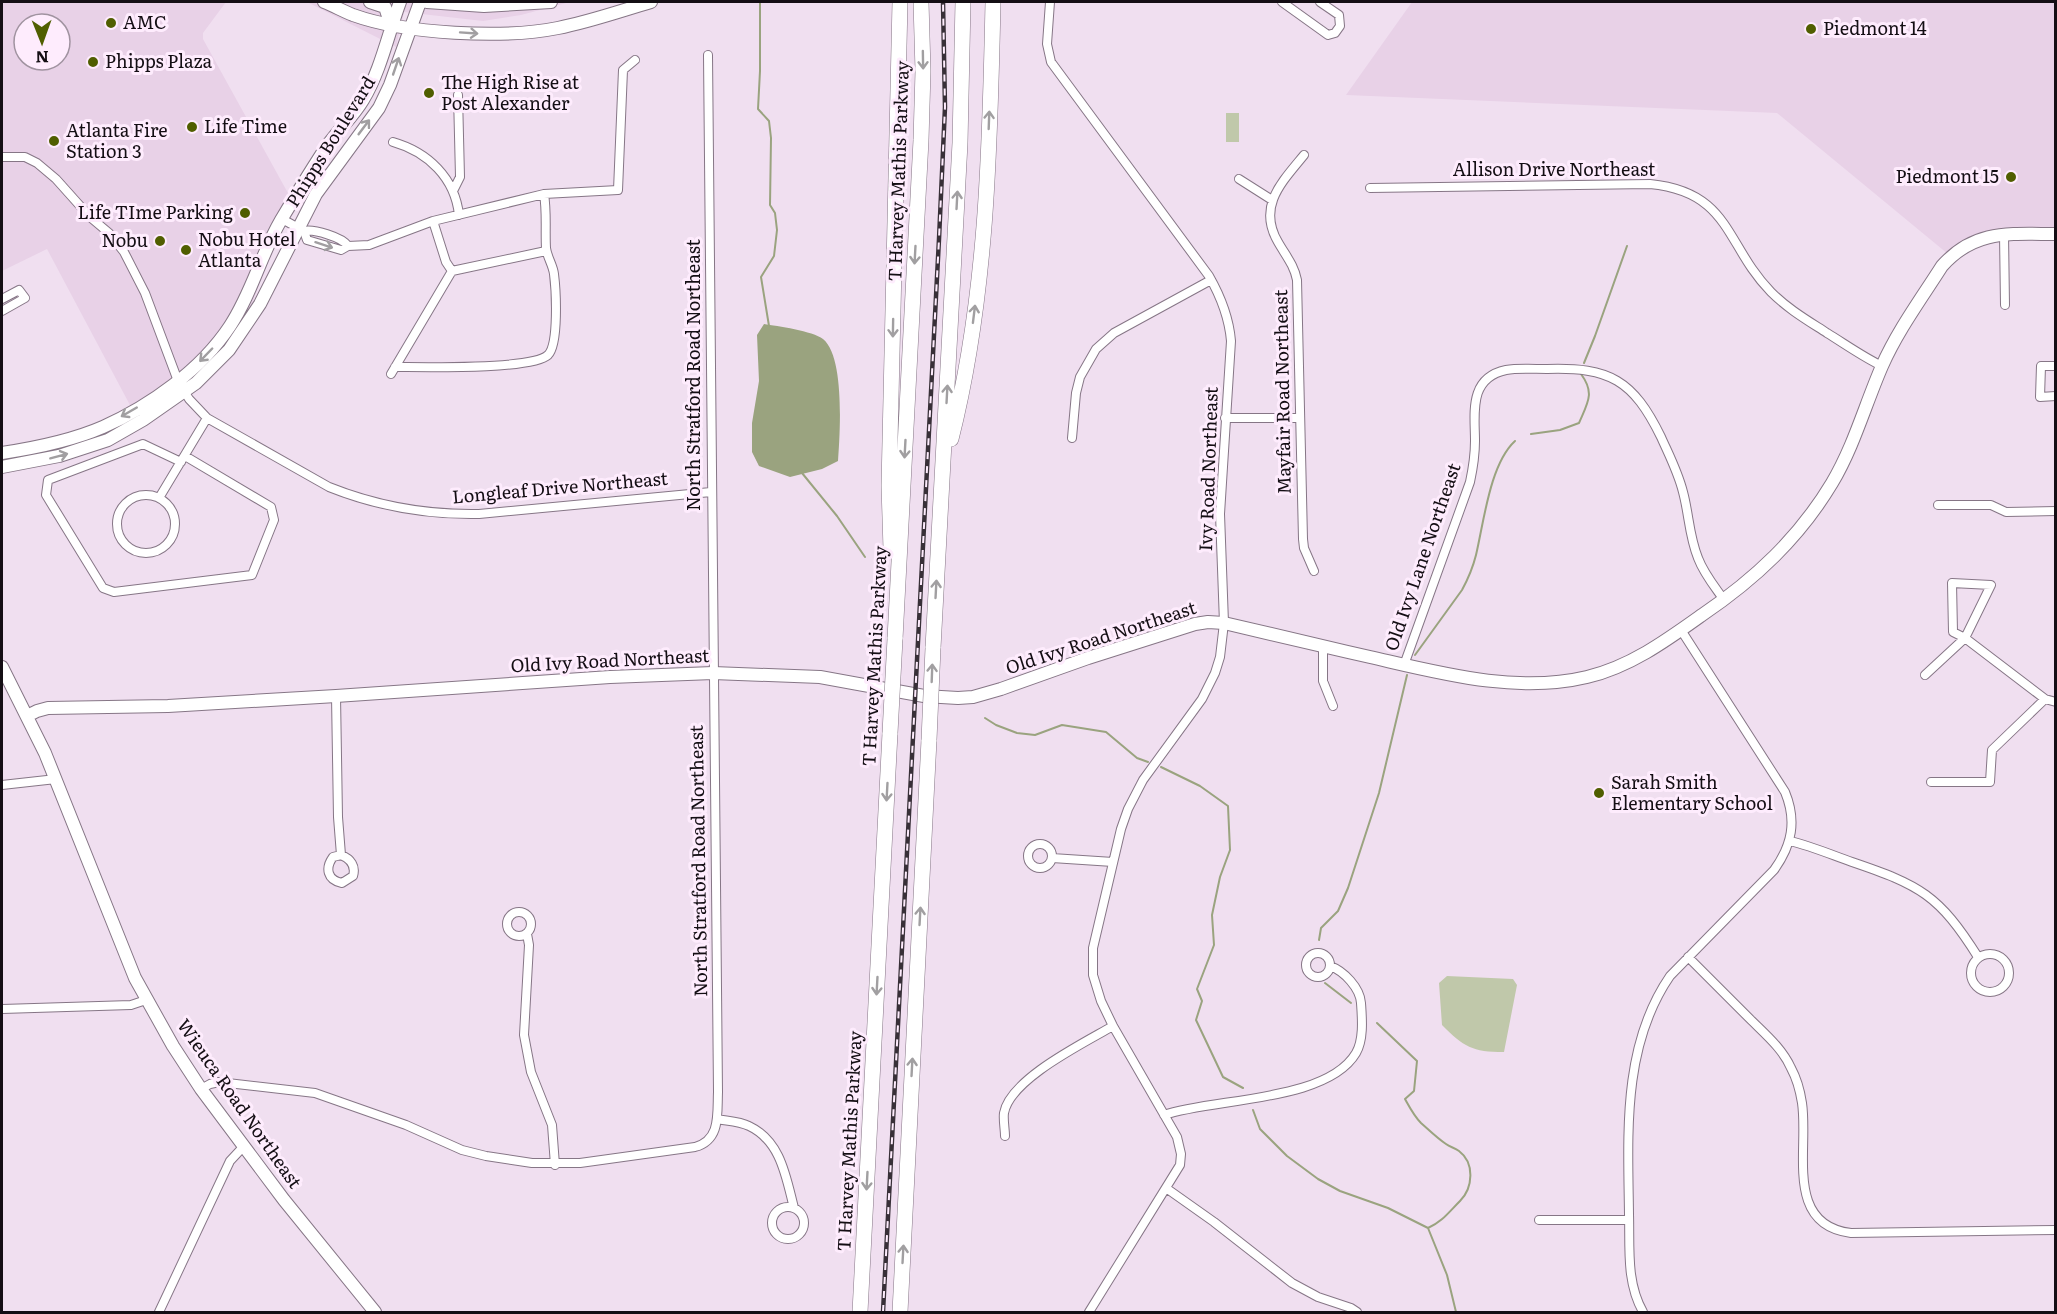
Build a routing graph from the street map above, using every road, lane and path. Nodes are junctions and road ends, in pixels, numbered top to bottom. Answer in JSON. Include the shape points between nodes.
{"nodes":[{"id":1,"x":324,"y":2,"type":"edge"},
{"id":2,"x":370,"y":2,"type":"edge"},
{"id":3,"x":400,"y":2,"type":"edge"},
{"id":4,"x":420,"y":2,"type":"edge"},
{"id":5,"x":428,"y":2,"type":"edge"},
{"id":6,"x":550,"y":2,"type":"edge"},
{"id":7,"x":651,"y":2,"type":"edge"},
{"id":8,"x":900,"y":2,"type":"edge"},
{"id":9,"x":921,"y":2,"type":"edge"},
{"id":10,"x":963,"y":2,"type":"edge"},
{"id":11,"x":993,"y":2,"type":"edge"},
{"id":12,"x":1050,"y":2,"type":"edge"},
{"id":13,"x":1282,"y":2,"type":"edge"},
{"id":14,"x":1320,"y":2,"type":"edge"},
{"id":15,"x":389,"y":4,"type":"edge"},
{"id":16,"x":461,"y":4,"type":"edge"},
{"id":17,"x":391,"y":25,"type":"junction"},
{"id":18,"x":410,"y":28,"type":"junction"},
{"id":19,"x":708,"y":55,"type":"dead end"},
{"id":20,"x":635,"y":60,"type":"dead end"},
{"id":21,"x":458,"y":95,"type":"dead end"},
{"id":22,"x":393,"y":142,"type":"dead end"},
{"id":23,"x":1304,"y":155,"type":"dead end"},
{"id":24,"x":2,"y":157,"type":"edge"},
{"id":25,"x":1239,"y":179,"type":"dead end"},
{"id":26,"x":1370,"y":188,"type":"dead end"},
{"id":27,"x":453,"y":191,"type":"junction"},
{"id":28,"x":544,"y":194,"type":"junction"},
{"id":29,"x":1272,"y":200,"type":"junction"},
{"id":30,"x":459,"y":215,"type":"junction"},
{"id":31,"x":282,"y":219,"type":"junction"},
{"id":32,"x":433,"y":221,"type":"junction"},
{"id":33,"x":302,"y":230,"type":"junction"},
{"id":34,"x":2004,"y":234,"type":"junction"},
{"id":35,"x":2055,"y":234,"type":"edge"},
{"id":36,"x":546,"y":251,"type":"junction"},
{"id":37,"x":452,"y":271,"type":"junction"},
{"id":38,"x":1211,"y":280,"type":"junction"},
{"id":39,"x":2,"y":299,"type":"edge"},
{"id":40,"x":2005,"y":304,"type":"dead end"},
{"id":41,"x":2,"y":311,"type":"edge"},
{"id":42,"x":1882,"y":366,"type":"junction"},
{"id":43,"x":2055,"y":366,"type":"edge"},
{"id":44,"x":181,"y":386,"type":"junction"},
{"id":45,"x":2055,"y":396,"type":"edge"},
{"id":46,"x":207,"y":418,"type":"junction"},
{"id":47,"x":1225,"y":418,"type":"junction"},
{"id":48,"x":1300,"y":418,"type":"junction"},
{"id":49,"x":1072,"y":438,"type":"dead end"},
{"id":50,"x":2,"y":453,"type":"edge"},
{"id":51,"x":183,"y":459,"type":"junction"},
{"id":52,"x":2,"y":467,"type":"edge"},
{"id":53,"x":943,"y":474,"type":"junction"},
{"id":54,"x":711,"y":492,"type":"junction"},
{"id":55,"x":159,"y":498,"type":"junction"},
{"id":56,"x":1938,"y":505,"type":"dead end"},
{"id":57,"x":2055,"y":511,"type":"edge"},
{"id":58,"x":1314,"y":571,"type":"dead end"},
{"id":59,"x":1724,"y":600,"type":"junction"},
{"id":60,"x":1224,"y":623,"type":"junction"},
{"id":61,"x":1681,"y":630,"type":"junction"},
{"id":62,"x":1965,"y":638,"type":"junction"},
{"id":63,"x":895,"y":639,"type":"junction"},
{"id":64,"x":1323,"y":646,"type":"junction"},
{"id":65,"x":1404,"y":665,"type":"junction"},
{"id":66,"x":2,"y":667,"type":"edge"},
{"id":67,"x":713,"y":673,"type":"junction"},
{"id":68,"x":1925,"y":675,"type":"dead end"},
{"id":69,"x":336,"y":696,"type":"junction"},
{"id":70,"x":2045,"y":699,"type":"junction"},
{"id":71,"x":2055,"y":702,"type":"edge"},
{"id":72,"x":1333,"y":706,"type":"dead end"},
{"id":73,"x":27,"y":716,"type":"junction"},
{"id":74,"x":56,"y":778,"type":"junction"},
{"id":75,"x":1931,"y":782,"type":"dead end"},
{"id":76,"x":2,"y":785,"type":"edge"},
{"id":77,"x":1790,"y":841,"type":"junction"},
{"id":78,"x":341,"y":855,"type":"dead end"},
{"id":79,"x":1052,"y":858,"type":"dead end"},
{"id":80,"x":1113,"y":862,"type":"junction"},
{"id":81,"x":527,"y":934,"type":"dead end"},
{"id":82,"x":1688,"y":957,"type":"junction"},
{"id":83,"x":1978,"y":957,"type":"junction"},
{"id":84,"x":1330,"y":966,"type":"dead end"},
{"id":85,"x":146,"y":1000,"type":"junction"},
{"id":86,"x":2,"y":1010,"type":"edge"},
{"id":87,"x":1113,"y":1026,"type":"junction"},
{"id":88,"x":201,"y":1089,"type":"junction"},
{"id":89,"x":1164,"y":1115,"type":"junction"},
{"id":90,"x":717,"y":1119,"type":"junction"},
{"id":91,"x":1005,"y":1136,"type":"dead end"},
{"id":92,"x":244,"y":1146,"type":"junction"},
{"id":93,"x":555,"y":1165,"type":"junction"},
{"id":94,"x":1166,"y":1188,"type":"junction"},
{"id":95,"x":794,"y":1208,"type":"dead end"},
{"id":96,"x":1539,"y":1220,"type":"dead end"},
{"id":97,"x":1629,"y":1220,"type":"junction"},
{"id":98,"x":2055,"y":1230,"type":"edge"},
{"id":99,"x":159,"y":1312,"type":"edge"},
{"id":100,"x":375,"y":1312,"type":"edge"},
{"id":101,"x":860,"y":1312,"type":"edge"},
{"id":102,"x":900,"y":1312,"type":"edge"},
{"id":103,"x":1089,"y":1312,"type":"edge"},
{"id":104,"x":1357,"y":1312,"type":"edge"},
{"id":105,"x":1643,"y":1312,"type":"edge"}],
"edges":[{"from":1,"to":17,"type":"street"},
{"from":2,"to":15,"type":"street"},
{"from":3,"to":17,"type":"street","name":"Phipps Boulevard"},
{"from":4,"to":18,"type":"street","name":"Phipps Boulevard"},
{"from":5,"to":16,"type":"street"},
{"from":6,"to":16,"type":"street"},
{"from":18,"to":7,"type":"street","one_way":true,"via":[[528,33],[584,22]]},
{"from":8,"to":63,"type":"highway","one_way":true,"via":[[889,486]]},
{"from":9,"to":63,"type":"highway","name":"T Harvey Mathis Parkway","one_way":true,"via":[[921,140]]},
{"from":53,"to":10,"type":"highway","one_way":true},
{"from":53,"to":11,"type":"highway","one_way":true,"via":[[964,378],[983,241]]},
{"from":12,"to":38,"type":"street","name":"Ivy Road Northeast","via":[[1047,44],[1055,69]]},
{"from":13,"to":14,"type":"street","via":[[1328,34],[1335,33],[1340,26],[1339,15]]},
{"from":15,"to":17,"type":"street"},
{"from":17,"to":18,"type":"street"},
{"from":17,"to":31,"type":"street","name":"Phipps Boulevard","via":[[364,99],[328,144]]},
{"from":33,"to":18,"type":"street","name":"Phipps Boulevard","one_way":true,"via":[[316,194],[378,108]]},
{"from":19,"to":54,"type":"street","name":"North Stratford Road Northeast"},
{"from":20,"to":28,"type":"street","via":[[624,70],[618,190]]},
{"from":21,"to":27,"type":"street","via":[[460,177]]},
{"from":22,"to":27,"type":"street","via":[[434,163]]},
{"from":23,"to":29,"type":"street"},
{"from":24,"to":44,"type":"street","name":"Longleaf Drive Northeast","via":[[25,157],[37,163],[124,252],[145,292]]},
{"from":25,"to":29,"type":"street"},
{"from":26,"to":42,"type":"street","name":"Allison Drive Northeast","via":[[1650,184],[1680,189],[1719,215],[1758,277],[1780,301]]},
{"from":27,"to":30,"type":"street"},
{"from":28,"to":30,"type":"street"},
{"from":28,"to":36,"type":"street"},
{"from":29,"to":48,"type":"street","name":"Mayfair Road Northeast","via":[[1272,230],[1292,262],[1297,280]]},
{"from":30,"to":32,"type":"street"},
{"from":31,"to":33,"type":"street"},
{"from":31,"to":44,"type":"street","name":"Phipps Boulevard","one_way":true,"via":[[230,326]]},
{"from":32,"to":33,"type":"street","via":[[369,245],[341,250],[308,240]]},
{"from":32,"to":37,"type":"street"},
{"from":33,"to":44,"type":"street","name":"Phipps Boulevard","via":[[238,338],[212,369]]},
{"from":34,"to":35,"type":"street","name":"Old Ivy Road Northeast"},
{"from":34,"to":40,"type":"street"},
{"from":34,"to":42,"type":"street","name":"Old Ivy Road Northeast","via":[[1973,241],[1950,257],[1902,328]]},
{"from":36,"to":37,"type":"street"},
{"from":36,"to":37,"type":"street","via":[[554,273],[555,341],[549,354],[541,359],[493,367],[393,371]]},
{"from":38,"to":47,"type":"street","name":"Ivy Road Northeast","via":[[1230,328]]},
{"from":38,"to":49,"type":"street","via":[[1114,333],[1096,349],[1076,393]]},
{"from":39,"to":41,"type":"street","via":[[19,290],[25,298]]},
{"from":42,"to":59,"type":"street","name":"Old Ivy Road Northeast","via":[[1847,454],[1819,504],[1777,555]]},
{"from":43,"to":45,"type":"street","via":[[2040,366],[2040,396]]},
{"from":44,"to":46,"type":"street","name":"Longleaf Drive Northeast"},
{"from":44,"to":50,"type":"street","name":"Phipps Boulevard","one_way":true,"via":[[103,427]]},
{"from":52,"to":44,"type":"street","name":"Phipps Boulevard","one_way":true,"via":[[51,458],[108,440],[143,420]]},
{"from":46,"to":51,"type":"street"},
{"from":46,"to":54,"type":"street","name":"Longleaf Drive Northeast","via":[[329,486],[370,502],[412,511],[479,514]]},
{"from":47,"to":48,"type":"street"},
{"from":47,"to":60,"type":"street","name":"Ivy Road Northeast","via":[[1220,514]]},
{"from":48,"to":58,"type":"street","name":"Mayfair Road Northeast","via":[[1303,539]]},
{"from":51,"to":51,"type":"street","via":[[142,444],[48,480],[46,495],[103,588],[114,592],[252,575],[274,520],[271,507]]},
{"from":51,"to":55,"type":"street"},
{"from":102,"to":53,"type":"highway","one_way":true,"bridge":true},
{"from":54,"to":67,"type":"street","name":"North Stratford Road Northeast"},
{"from":55,"to":55,"type":"street","via":[[174,515],[173,536],[160,550],[133,550],[118,534],[121,508],[136,496]]},
{"from":56,"to":57,"type":"street","via":[[1991,505],[2006,512]]},
{"from":59,"to":61,"type":"street","name":"Old Ivy Road Northeast"},
{"from":59,"to":65,"type":"street","name":"Old Ivy Lane Northeast","via":[[1698,559],[1677,471],[1637,396],[1615,379],[1589,370],[1506,370],[1487,380],[1476,397],[1470,482]]},
{"from":60,"to":64,"type":"street","name":"Old Ivy Road Northeast"},
{"from":60,"to":67,"type":"street","name":"Old Ivy Road Northeast","via":[[1195,624],[994,691],[958,698],[924,696],[820,677]]},
{"from":60,"to":80,"type":"street","name":"Ivy Road Northeast","via":[[1220,657],[1209,687],[1135,794]]},
{"from":61,"to":65,"type":"street","name":"Old Ivy Road Northeast","via":[[1617,667],[1560,682],[1472,678]]},
{"from":61,"to":77,"type":"street","via":[[1785,792],[1792,815]]},
{"from":62,"to":62,"type":"street","via":[[1953,632],[1952,584],[1991,585]]},
{"from":62,"to":68,"type":"street"},
{"from":62,"to":70,"type":"street"},
{"from":63,"to":101,"type":"highway","name":"T Harvey Mathis Parkway","one_way":true,"bridge":true},
{"from":64,"to":65,"type":"street","name":"Old Ivy Road Northeast"},
{"from":64,"to":72,"type":"street","via":[[1323,681]]},
{"from":66,"to":73,"type":"street","name":"Wieuca Road Northeast"},
{"from":67,"to":69,"type":"street","name":"Old Ivy Road Northeast"},
{"from":67,"to":90,"type":"street","name":"North Stratford Road Northeast"},
{"from":69,"to":73,"type":"street","name":"Old Ivy Road Northeast","via":[[48,708]]},
{"from":69,"to":78,"type":"street"},
{"from":70,"to":71,"type":"street"},
{"from":70,"to":75,"type":"street","via":[[1992,750],[1990,782]]},
{"from":73,"to":74,"type":"street","name":"Wieuca Road Northeast"},
{"from":74,"to":76,"type":"street"},
{"from":74,"to":85,"type":"street","name":"Wieuca Road Northeast","via":[[118,939]]},
{"from":77,"to":82,"type":"street","via":[[1774,870]]},
{"from":77,"to":83,"type":"street","via":[[1892,875],[1918,888],[1950,915]]},
{"from":79,"to":80,"type":"street"},
{"from":80,"to":87,"type":"street","name":"Ivy Road Northeast","via":[[1092,961],[1096,988]]},
{"from":81,"to":93,"type":"street","via":[[524,1035],[531,1072],[552,1125]]},
{"from":82,"to":97,"type":"street","via":[[1656,996],[1638,1048],[1629,1120]]},
{"from":82,"to":98,"type":"street","via":[[1775,1044],[1791,1066],[1802,1104],[1805,1197],[1821,1222],[1839,1232],[1851,1233]]},
{"from":83,"to":83,"type":"street","via":[[1971,970],[1974,984],[1987,992],[2001,988],[2009,975],[2006,961],[1993,953]]},
{"from":84,"to":89,"type":"street","via":[[1339,969],[1361,998],[1358,1050],[1351,1060],[1318,1083]]},
{"from":85,"to":86,"type":"street","via":[[131,1005]]},
{"from":85,"to":88,"type":"street","name":"Wieuca Road Northeast"},
{"from":87,"to":89,"type":"street","name":"Ivy Road Northeast"},
{"from":87,"to":91,"type":"street","via":[[1029,1077],[1011,1096],[1004,1112]]},
{"from":88,"to":92,"type":"street","name":"Wieuca Road Northeast"},
{"from":88,"to":93,"type":"street","name":"North Stratford Road Northeast","via":[[219,1082],[315,1093],[406,1125],[462,1150]]},
{"from":89,"to":94,"type":"street","name":"Ivy Road Northeast","via":[[1177,1137],[1181,1154],[1177,1172]]},
{"from":90,"to":93,"type":"street","name":"North Stratford Road Northeast","via":[[713,1135],[695,1148]]},
{"from":90,"to":95,"type":"street","via":[[747,1125],[766,1137],[780,1156]]},
{"from":92,"to":99,"type":"street","via":[[230,1161]]},
{"from":92,"to":100,"type":"street","name":"Wieuca Road Northeast"},
{"from":94,"to":103,"type":"street","name":"Ivy Road Northeast"},
{"from":94,"to":104,"type":"street","via":[[1292,1283]]},
{"from":96,"to":97,"type":"street"},
{"from":97,"to":105,"type":"street","via":[[1631,1277]]}]}
